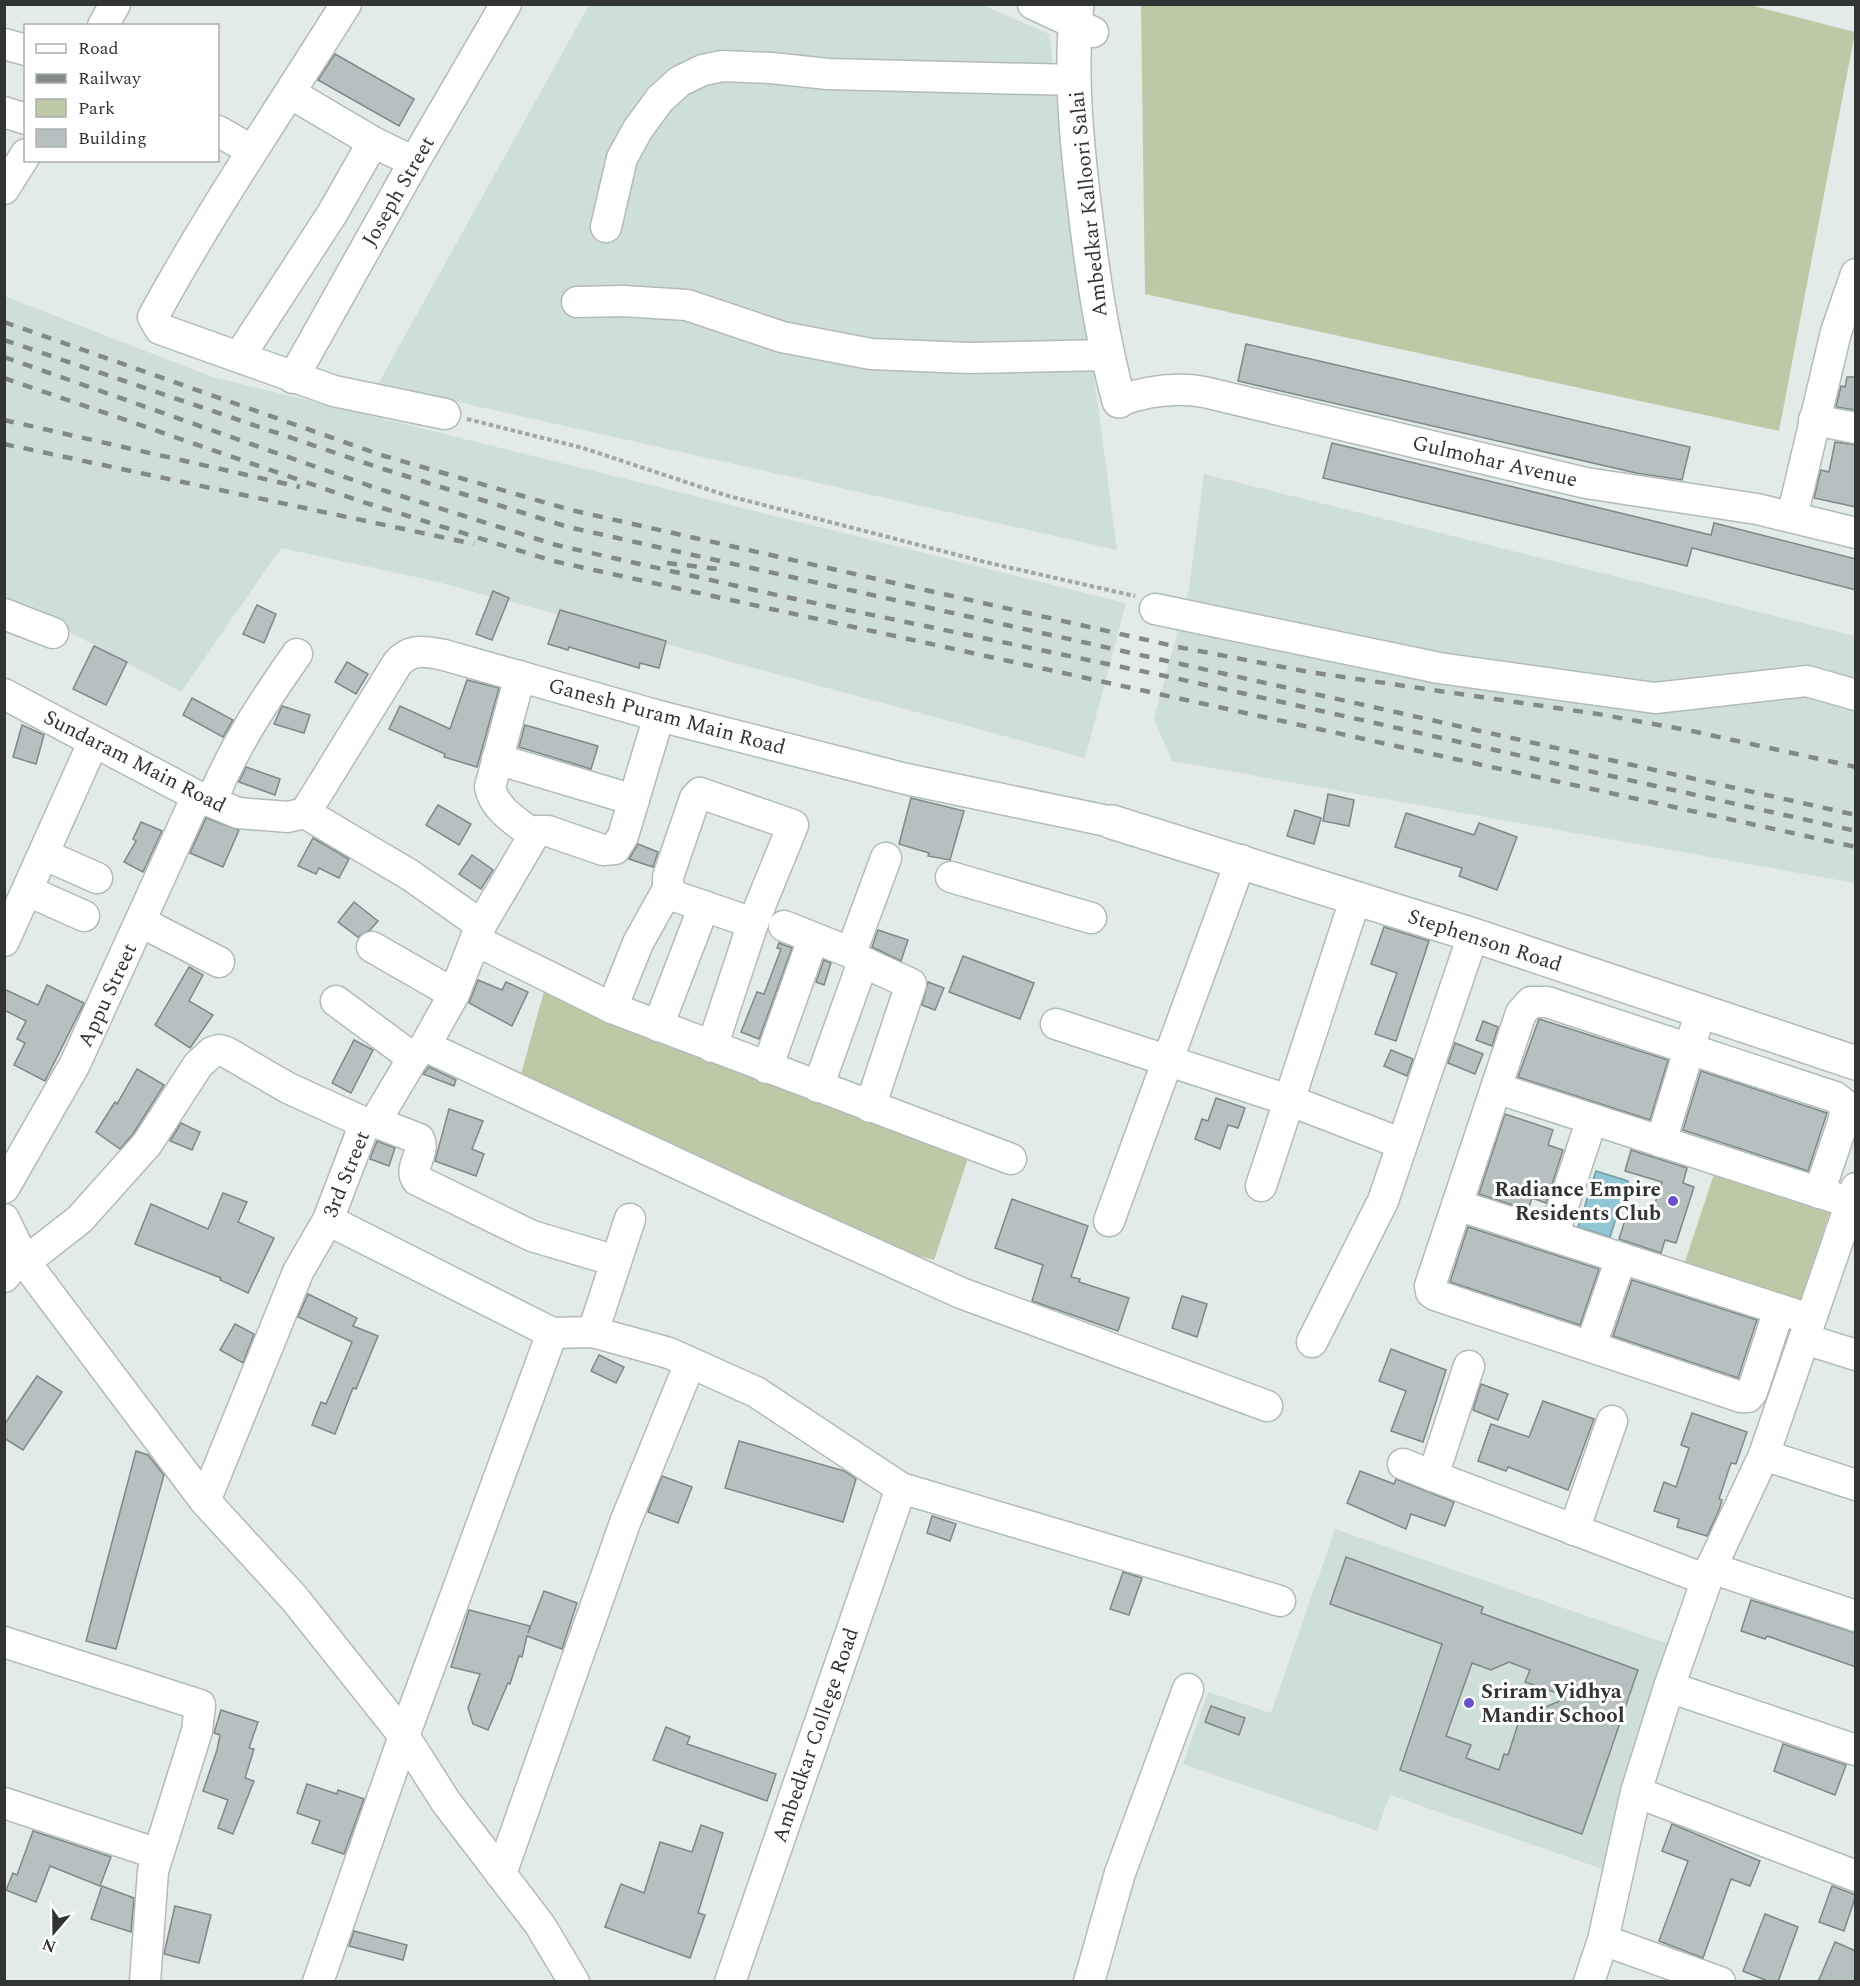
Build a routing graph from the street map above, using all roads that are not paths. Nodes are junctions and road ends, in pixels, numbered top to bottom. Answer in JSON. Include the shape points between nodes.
{"nodes":[{"id":1,"x":346,"y":4,"type":"edge"},
{"id":2,"x":506,"y":4,"type":"edge"},
{"id":3,"x":1033,"y":4,"type":"edge"},
{"id":4,"x":1085,"y":16,"type":"edge"},
{"id":5,"x":4,"y":44,"type":"edge"},
{"id":6,"x":24,"y":49,"type":"edge"},
{"id":7,"x":1074,"y":80,"type":"junction"},
{"id":8,"x":290,"y":93,"type":"junction"},
{"id":9,"x":4,"y":112,"type":"edge"},
{"id":10,"x":24,"y":118,"type":"edge"},
{"id":11,"x":219,"y":132,"type":"edge"},
{"id":12,"x":373,"y":142,"type":"junction"},
{"id":13,"x":251,"y":150,"type":"junction"},
{"id":14,"x":24,"y":157,"type":"edge"},
{"id":15,"x":414,"y":162,"type":"junction"},
{"id":16,"x":6,"y":183,"type":"edge"},
{"id":17,"x":606,"y":227,"type":"dead end"},
{"id":18,"x":1856,"y":274,"type":"edge"},
{"id":19,"x":576,"y":302,"type":"dead end"},
{"id":20,"x":1106,"y":355,"type":"junction"},
{"id":21,"x":1843,"y":356,"type":"edge"},
{"id":22,"x":239,"y":357,"type":"junction"},
{"id":23,"x":293,"y":378,"type":"junction"},
{"id":24,"x":1128,"y":397,"type":"junction"},
{"id":25,"x":445,"y":414,"type":"road end"},
{"id":26,"x":1814,"y":420,"type":"junction"},
{"id":27,"x":1856,"y":428,"type":"edge"},
{"id":28,"x":1792,"y":517,"type":"junction"},
{"id":29,"x":1856,"y":533,"type":"edge"},
{"id":30,"x":1151,"y":602,"type":"road end"},
{"id":31,"x":4,"y":614,"type":"edge"},
{"id":32,"x":53,"y":633,"type":"dead end"},
{"id":33,"x":297,"y":654,"type":"dead end"},
{"id":34,"x":520,"y":676,"type":"junction"},
{"id":35,"x":4,"y":694,"type":"edge"},
{"id":36,"x":1856,"y":695,"type":"edge"},
{"id":37,"x":659,"y":716,"type":"junction"},
{"id":38,"x":93,"y":743,"type":"junction"},
{"id":39,"x":497,"y":759,"type":"junction"},
{"id":40,"x":205,"y":798,"type":"junction"},
{"id":41,"x":634,"y":800,"type":"junction"},
{"id":42,"x":305,"y":813,"type":"junction"},
{"id":43,"x":1112,"y":822,"type":"joint"},
{"id":44,"x":534,"y":835,"type":"junction"},
{"id":45,"x":45,"y":855,"type":"junction"},
{"id":46,"x":886,"y":858,"type":"dead end"},
{"id":47,"x":1240,"y":860,"type":"junction"},
{"id":48,"x":951,"y":877,"type":"dead end"},
{"id":49,"x":97,"y":878,"type":"dead end"},
{"id":50,"x":668,"y":889,"type":"junction"},
{"id":51,"x":28,"y":891,"type":"junction"},
{"id":52,"x":1356,"y":897,"type":"junction"},
{"id":53,"x":704,"y":906,"type":"junction"},
{"id":54,"x":84,"y":916,"type":"dead end"},
{"id":55,"x":1091,"y":918,"type":"dead end"},
{"id":56,"x":141,"y":922,"type":"junction"},
{"id":57,"x":753,"y":923,"type":"junction"},
{"id":58,"x":784,"y":926,"type":"dead end"},
{"id":59,"x":1473,"y":935,"type":"junction"},
{"id":60,"x":477,"y":936,"type":"junction"},
{"id":61,"x":813,"y":939,"type":"junction"},
{"id":62,"x":4,"y":941,"type":"edge"},
{"id":63,"x":372,"y":947,"type":"dead end"},
{"id":64,"x":856,"y":956,"type":"junction"},
{"id":65,"x":219,"y":962,"type":"dead end"},
{"id":66,"x":454,"y":994,"type":"junction"},
{"id":67,"x":336,"y":1001,"type":"dead end"},
{"id":68,"x":612,"y":1008,"type":"junction"},
{"id":69,"x":1700,"y":1012,"type":"junction"},
{"id":70,"x":1056,"y":1024,"type":"dead end"},
{"id":71,"x":658,"y":1026,"type":"junction"},
{"id":72,"x":712,"y":1047,"type":"junction"},
{"id":73,"x":1689,"y":1049,"type":"junction"},
{"id":74,"x":419,"y":1052,"type":"junction"},
{"id":75,"x":1167,"y":1060,"type":"junction"},
{"id":76,"x":1856,"y":1063,"type":"edge"},
{"id":77,"x":767,"y":1068,"type":"junction"},
{"id":78,"x":818,"y":1087,"type":"junction"},
{"id":79,"x":1496,"y":1088,"type":"junction"},
{"id":80,"x":1291,"y":1101,"type":"junction"},
{"id":81,"x":870,"y":1107,"type":"junction"},
{"id":82,"x":1592,"y":1119,"type":"junction"},
{"id":83,"x":370,"y":1123,"type":"junction"},
{"id":84,"x":1661,"y":1142,"type":"junction"},
{"id":85,"x":1400,"y":1143,"type":"junction"},
{"id":86,"x":1011,"y":1159,"type":"dead end"},
{"id":87,"x":1261,"y":1186,"type":"dead end"},
{"id":88,"x":4,"y":1188,"type":"edge"},
{"id":89,"x":1819,"y":1193,"type":"junction"},
{"id":90,"x":1853,"y":1202,"type":"edge"},
{"id":91,"x":1457,"y":1205,"type":"junction"},
{"id":92,"x":4,"y":1219,"type":"edge"},
{"id":93,"x":630,"y":1219,"type":"dead end"},
{"id":94,"x":328,"y":1220,"type":"junction"},
{"id":95,"x":1109,"y":1221,"type":"dead end"},
{"id":96,"x":1553,"y":1236,"type":"junction"},
{"id":97,"x":1621,"y":1258,"type":"junction"},
{"id":98,"x":616,"y":1261,"type":"junction"},
{"id":99,"x":15,"y":1270,"type":"edge"},
{"id":100,"x":1779,"y":1310,"type":"junction"},
{"id":101,"x":1808,"y":1329,"type":"junction"},
{"id":102,"x":593,"y":1332,"type":"junction"},
{"id":103,"x":552,"y":1333,"type":"junction"},
{"id":104,"x":1312,"y":1342,"type":"dead end"},
{"id":105,"x":1591,"y":1346,"type":"junction"},
{"id":106,"x":1856,"y":1355,"type":"edge"},
{"id":107,"x":690,"y":1362,"type":"junction"},
{"id":108,"x":1469,"y":1366,"type":"dead end"},
{"id":109,"x":1268,"y":1406,"type":"dead end"},
{"id":110,"x":1612,"y":1421,"type":"dead end"},
{"id":111,"x":1764,"y":1455,"type":"junction"},
{"id":112,"x":1403,"y":1464,"type":"dead end"},
{"id":113,"x":1432,"y":1476,"type":"junction"},
{"id":114,"x":1856,"y":1485,"type":"edge"},
{"id":115,"x":901,"y":1488,"type":"junction"},
{"id":116,"x":206,"y":1501,"type":"junction"},
{"id":117,"x":1574,"y":1530,"type":"junction"},
{"id":118,"x":1709,"y":1574,"type":"junction"},
{"id":119,"x":1280,"y":1601,"type":"dead end"},
{"id":120,"x":1856,"y":1616,"type":"edge"},
{"id":121,"x":4,"y":1641,"type":"edge"},
{"id":122,"x":1669,"y":1687,"type":"junction"},
{"id":123,"x":1188,"y":1689,"type":"dead end"},
{"id":124,"x":404,"y":1736,"type":"junction"},
{"id":125,"x":1856,"y":1750,"type":"edge"},
{"id":126,"x":1636,"y":1792,"type":"junction"},
{"id":127,"x":4,"y":1803,"type":"edge"},
{"id":128,"x":158,"y":1854,"type":"junction"},
{"id":129,"x":501,"y":1874,"type":"junction"},
{"id":130,"x":1856,"y":1876,"type":"edge"},
{"id":131,"x":1603,"y":1941,"type":"junction"},
{"id":132,"x":145,"y":1982,"type":"edge"},
{"id":133,"x":318,"y":1982,"type":"edge"},
{"id":134,"x":574,"y":1982,"type":"edge"},
{"id":135,"x":730,"y":1982,"type":"edge"},
{"id":136,"x":1089,"y":1982,"type":"edge"},
{"id":137,"x":1589,"y":1982,"type":"edge"},
{"id":138,"x":1720,"y":1982,"type":"edge"}],
"edges":[{"from":1,"to":8,"type":"street"},
{"from":2,"to":15,"type":"street","name":"Joseph Street"},
{"from":3,"to":4,"type":"street"},
{"from":4,"to":7,"type":"main road","name":"Ambedkar Kalloori Salai"},
{"from":4,"to":24,"type":"main road","name":"Ambedkar Kalloori Salai","via":[[1107,266]]},
{"from":5,"to":6,"type":"street"},
{"from":7,"to":17,"type":"street","via":[[828,75],[722,66],[703,70],[680,81],[660,99],[638,129],[622,158]]},
{"from":7,"to":20,"type":"main road","name":"Ambedkar Kalloori Salai","via":[[1092,270]]},
{"from":8,"to":12,"type":"street"},
{"from":8,"to":13,"type":"street"},
{"from":9,"to":10,"type":"street"},
{"from":11,"to":13,"type":"street"},
{"from":12,"to":15,"type":"street"},
{"from":12,"to":22,"type":"street","via":[[332,214]]},
{"from":13,"to":22,"type":"street","via":[[153,317],[159,329]]},
{"from":14,"to":16,"type":"street"},
{"from":15,"to":23,"type":"street","name":"Joseph Street"},
{"from":18,"to":21,"type":"street","via":[[1845,301]]},
{"from":19,"to":20,"type":"street","via":[[687,305],[782,337],[871,354],[969,358]]},
{"from":20,"to":24,"type":"main road","name":"Ambedkar Kalloori Salai"},
{"from":21,"to":26,"type":"street"},
{"from":22,"to":23,"type":"street"},
{"from":23,"to":25,"type":"street","via":[[334,391]]},
{"from":24,"to":28,"type":"street","name":"Gulmohar Avenue","via":[[1178,388],[1204,392],[1586,483]]},
{"from":26,"to":27,"type":"street"},
{"from":26,"to":28,"type":"street"},
{"from":28,"to":29,"type":"street","name":"Gulmohar Avenue"},
{"from":30,"to":36,"type":"street","via":[[1439,668],[1654,698],[1807,681]]},
{"from":31,"to":32,"type":"street"},
{"from":33,"to":40,"type":"street","name":"Appu Street","via":[[250,721]]},
{"from":34,"to":37,"type":"street","name":"Ganesh Puram Main Road"},
{"from":34,"to":39,"type":"street"},
{"from":34,"to":42,"type":"street","name":"Ganesh Puram Main Road","via":[[437,654],[405,655]]},
{"from":35,"to":38,"type":"street","name":"Sundaram Main Road"},
{"from":37,"to":41,"type":"street"},
{"from":37,"to":43,"type":"street","name":"Ganesh Puram Main Road","via":[[906,779]]},
{"from":38,"to":40,"type":"street","name":"Sundaram Main Road"},
{"from":38,"to":45,"type":"street"},
{"from":39,"to":41,"type":"street"},
{"from":39,"to":44,"type":"street","via":[[490,787],[492,798]]},
{"from":40,"to":42,"type":"street","name":"Sundaram Main Road","via":[[254,816],[288,818]]},
{"from":40,"to":56,"type":"street","name":"Appu Street"},
{"from":41,"to":44,"type":"street","via":[[615,849],[603,850],[548,831]]},
{"from":42,"to":60,"type":"street","via":[[410,875]]},
{"from":43,"to":47,"type":"main road","name":"Stephenson Road"},
{"from":44,"to":60,"type":"street","name":"3rd Street"},
{"from":45,"to":49,"type":"street"},
{"from":45,"to":51,"type":"street"},
{"from":46,"to":64,"type":"street","via":[[853,948]]},
{"from":47,"to":52,"type":"main road","name":"Stephenson Road"},
{"from":47,"to":75,"type":"street"},
{"from":48,"to":55,"type":"street"},
{"from":50,"to":53,"type":"street","via":[[677,897]]},
{"from":50,"to":57,"type":"street","via":[[668,877],[700,793],[793,825]]},
{"from":50,"to":68,"type":"street","via":[[638,943]]},
{"from":51,"to":54,"type":"street"},
{"from":51,"to":62,"type":"street"},
{"from":52,"to":59,"type":"main road","name":"Stephenson Road"},
{"from":52,"to":80,"type":"street"},
{"from":53,"to":57,"type":"street"},
{"from":53,"to":71,"type":"street"},
{"from":56,"to":65,"type":"street"},
{"from":56,"to":88,"type":"street","name":"Appu Street","via":[[75,1064]]},
{"from":57,"to":72,"type":"street"},
{"from":58,"to":61,"type":"street"},
{"from":59,"to":69,"type":"main road","name":"Stephenson Road"},
{"from":59,"to":85,"type":"street"},
{"from":60,"to":66,"type":"street","name":"3rd Street"},
{"from":60,"to":68,"type":"street","via":[[489,947]]},
{"from":61,"to":64,"type":"street"},
{"from":61,"to":77,"type":"street"},
{"from":63,"to":66,"type":"street"},
{"from":64,"to":78,"type":"street"},
{"from":64,"to":81,"type":"street","via":[[911,984]]},
{"from":66,"to":74,"type":"street","name":"3rd Street"},
{"from":67,"to":74,"type":"street"},
{"from":68,"to":71,"type":"street"},
{"from":69,"to":73,"type":"street"},
{"from":69,"to":76,"type":"main road","name":"Stephenson Road"},
{"from":70,"to":75,"type":"street"},
{"from":71,"to":72,"type":"street"},
{"from":72,"to":77,"type":"street"},
{"from":73,"to":79,"type":"street","via":[[1547,1002],[1531,1002],[1521,1013]]},
{"from":73,"to":84,"type":"street"},
{"from":73,"to":89,"type":"street","via":[[1835,1097],[1845,1105],[1844,1119]]},
{"from":74,"to":83,"type":"street","name":"3rd Street"},
{"from":74,"to":109,"type":"street","via":[[961,1293]]},
{"from":75,"to":80,"type":"street"},
{"from":75,"to":95,"type":"street"},
{"from":77,"to":78,"type":"street"},
{"from":78,"to":81,"type":"street"},
{"from":79,"to":82,"type":"street"},
{"from":79,"to":91,"type":"street"},
{"from":80,"to":85,"type":"street"},
{"from":80,"to":87,"type":"street"},
{"from":81,"to":86,"type":"street"},
{"from":82,"to":84,"type":"street"},
{"from":82,"to":96,"type":"street"},
{"from":83,"to":94,"type":"street","name":"3rd Street"},
{"from":83,"to":98,"type":"street","via":[[419,1139],[421,1148],[414,1176],[417,1180],[532,1236]]},
{"from":83,"to":99,"type":"street","via":[[288,1088],[226,1052],[212,1052],[198,1065],[147,1144],[80,1219]]},
{"from":84,"to":89,"type":"street"},
{"from":85,"to":104,"type":"street","via":[[1383,1200]]},
{"from":89,"to":90,"type":"street"},
{"from":90,"to":101,"type":"street"},
{"from":91,"to":96,"type":"street"},
{"from":91,"to":105,"type":"street","via":[[1431,1292]]},
{"from":92,"to":99,"type":"street"},
{"from":93,"to":98,"type":"street"},
{"from":94,"to":103,"type":"street"},
{"from":94,"to":116,"type":"street","name":"3rd Street","via":[[298,1272]]},
{"from":96,"to":97,"type":"street"},
{"from":97,"to":100,"type":"street"},
{"from":97,"to":105,"type":"street"},
{"from":98,"to":102,"type":"street"},
{"from":99,"to":116,"type":"street"},
{"from":100,"to":101,"type":"street"},
{"from":100,"to":105,"type":"street","via":[[1748,1397]]},
{"from":101,"to":106,"type":"street"},
{"from":101,"to":111,"type":"street"},
{"from":102,"to":103,"type":"street"},
{"from":102,"to":107,"type":"street"},
{"from":103,"to":124,"type":"street"},
{"from":107,"to":115,"type":"street","via":[[756,1392]]},
{"from":107,"to":129,"type":"street","via":[[626,1520]]},
{"from":108,"to":113,"type":"street"},
{"from":110,"to":117,"type":"street"},
{"from":111,"to":114,"type":"street"},
{"from":111,"to":118,"type":"street"},
{"from":112,"to":113,"type":"street"},
{"from":113,"to":117,"type":"street"},
{"from":115,"to":119,"type":"street"},
{"from":115,"to":135,"type":"street","name":"Ambedkar College Road"},
{"from":116,"to":124,"type":"street","via":[[294,1598]]},
{"from":117,"to":118,"type":"street"},
{"from":118,"to":120,"type":"street"},
{"from":118,"to":122,"type":"street"},
{"from":121,"to":128,"type":"street","via":[[200,1705],[196,1731]]},
{"from":122,"to":125,"type":"street"},
{"from":122,"to":126,"type":"street"},
{"from":123,"to":136,"type":"street","via":[[1120,1873]]},
{"from":124,"to":129,"type":"street","via":[[446,1802]]},
{"from":124,"to":133,"type":"street"},
{"from":126,"to":130,"type":"street"},
{"from":126,"to":131,"type":"street"},
{"from":127,"to":128,"type":"street"},
{"from":128,"to":132,"type":"street","via":[[153,1871]]},
{"from":129,"to":134,"type":"street","via":[[540,1925]]},
{"from":131,"to":137,"type":"street"},
{"from":131,"to":138,"type":"street"}]}
